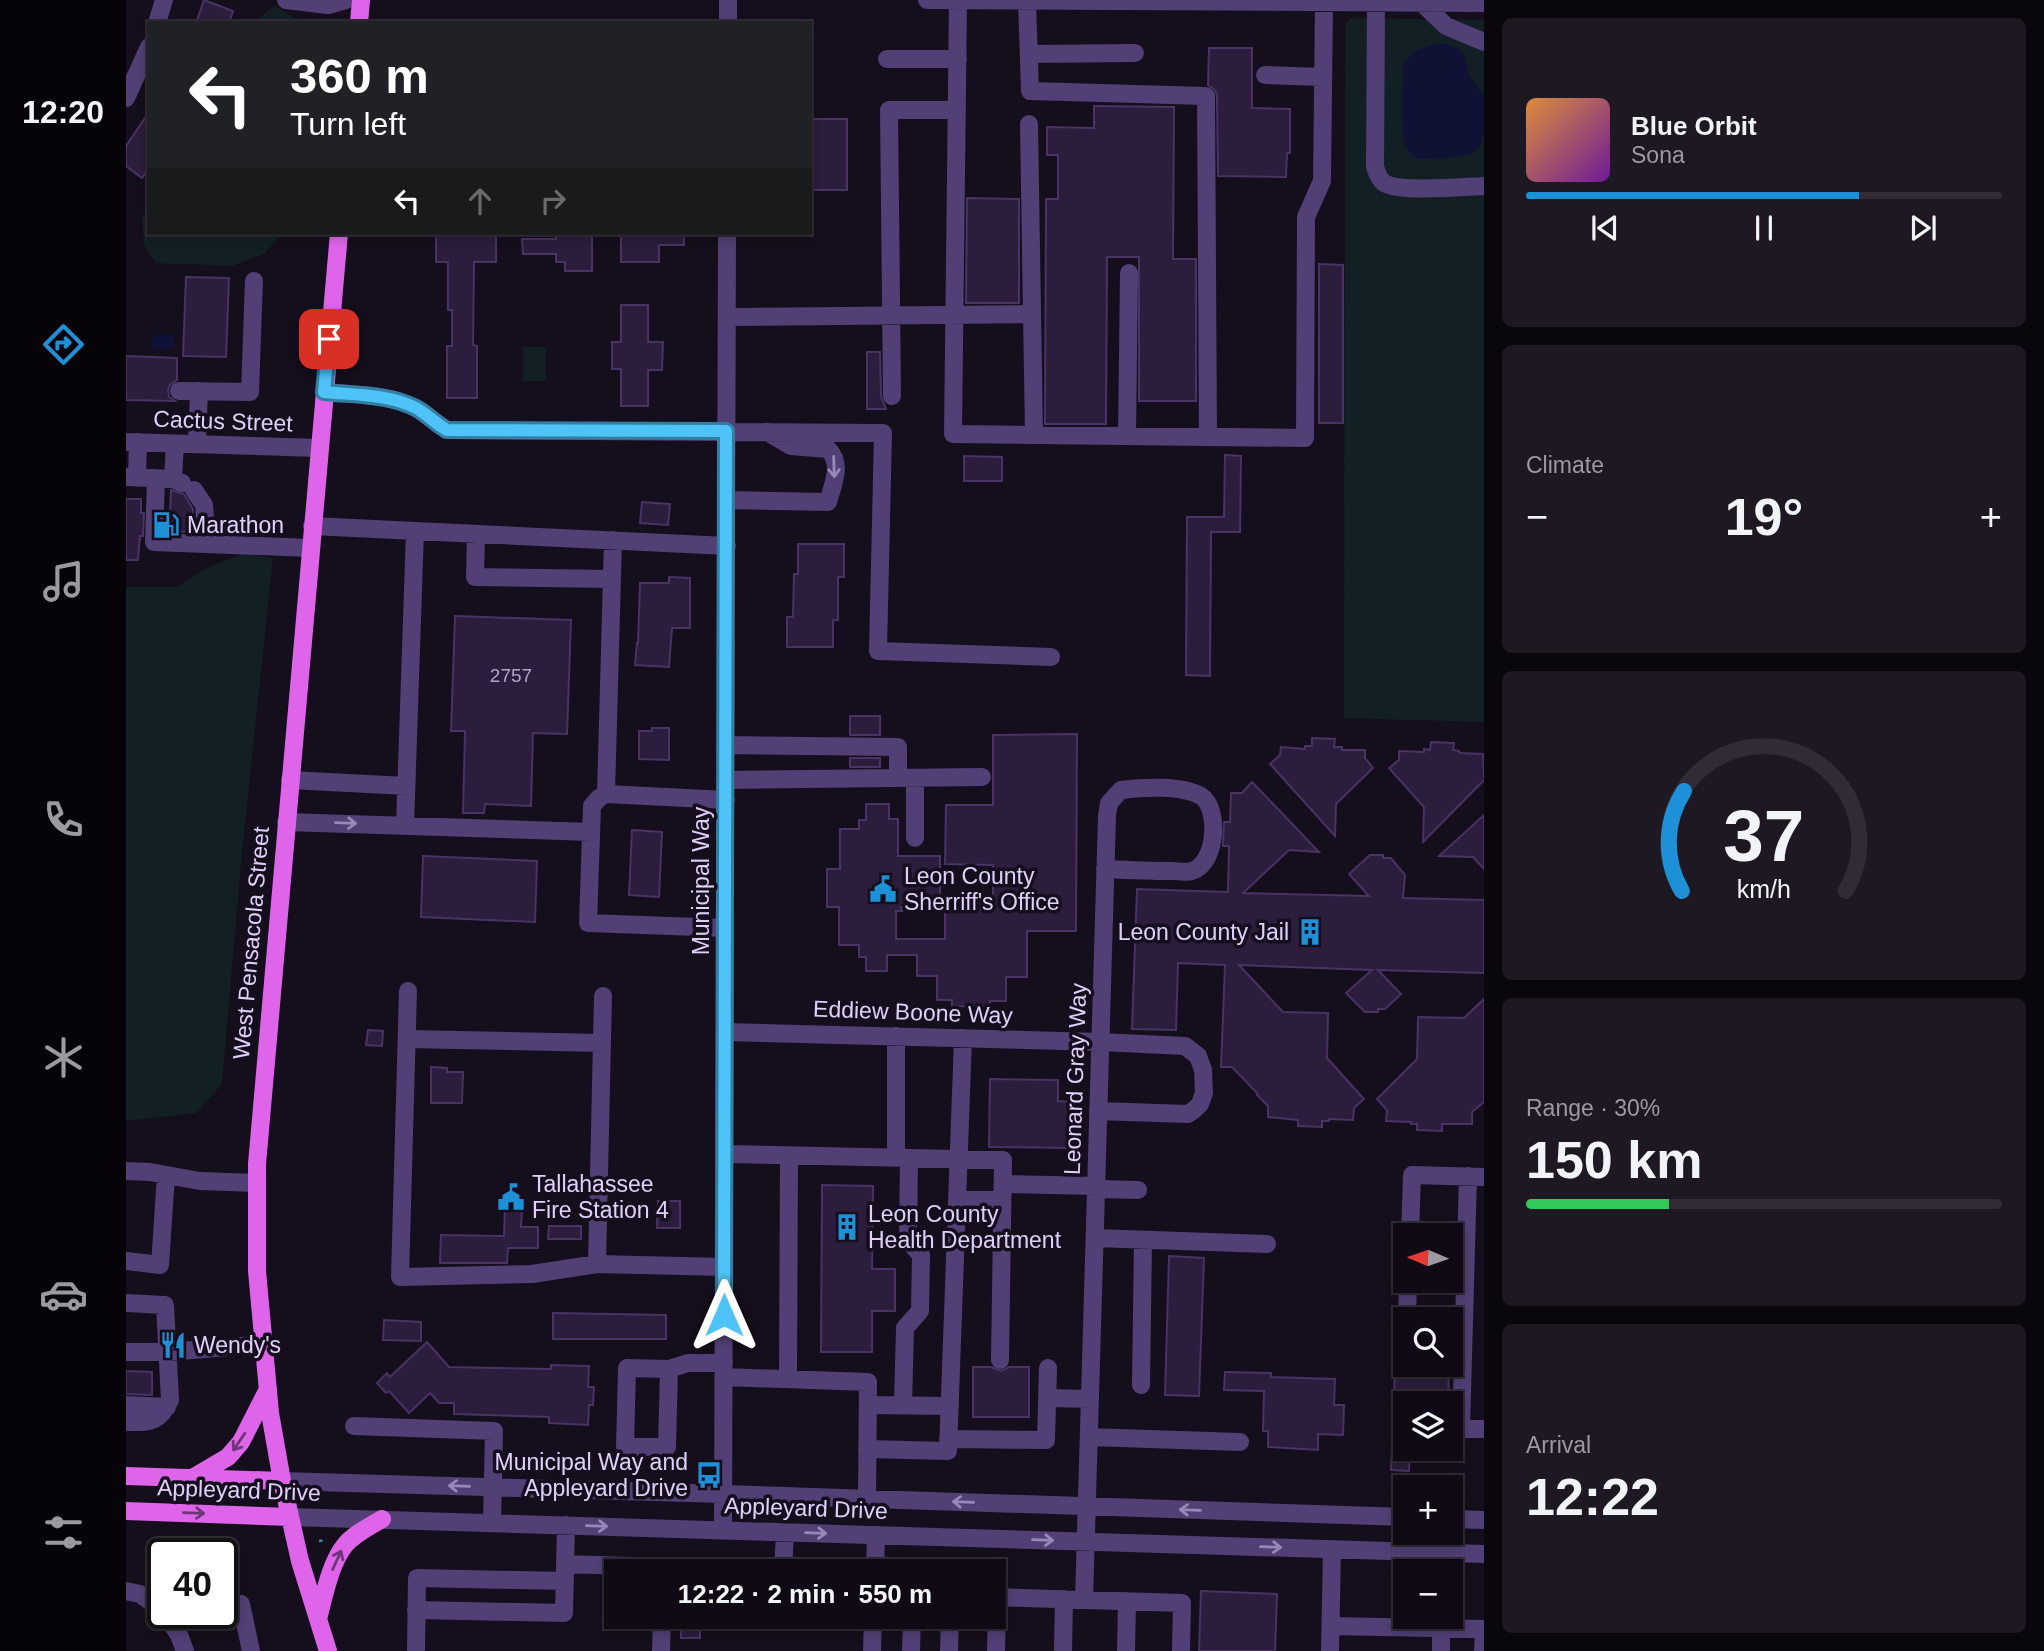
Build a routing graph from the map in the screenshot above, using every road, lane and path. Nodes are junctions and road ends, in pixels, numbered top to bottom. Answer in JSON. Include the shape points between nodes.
{"nodes":[{"id":1,"x":164,"y":0,"type":"edge"},
{"id":2,"x":286,"y":0,"type":"edge"},
{"id":3,"x":346,"y":0,"type":"edge"},
{"id":4,"x":361,"y":0,"type":"edge"},
{"id":5,"x":728,"y":0,"type":"edge"},
{"id":6,"x":928,"y":0,"type":"edge"},
{"id":7,"x":958,"y":0,"type":"edge"},
{"id":8,"x":1027,"y":1,"type":"edge"},
{"id":9,"x":1327,"y":2,"type":"edge"},
{"id":10,"x":1376,"y":3,"type":"junction"},
{"id":11,"x":1422,"y":3,"type":"junction"},
{"id":12,"x":1484,"y":3,"type":"edge"},
{"id":13,"x":158,"y":21,"type":"edge"},
{"id":14,"x":359,"y":21,"type":"edge"},
{"id":15,"x":728,"y":21,"type":"edge"},
{"id":16,"x":1484,"y":42,"type":"edge"},
{"id":17,"x":147,"y":51,"type":"edge"},
{"id":18,"x":1135,"y":53,"type":"dead end"},
{"id":19,"x":1029,"y":54,"type":"junction"},
{"id":20,"x":958,"y":59,"type":"junction"},
{"id":21,"x":887,"y":60,"type":"dead end"},
{"id":22,"x":1265,"y":75,"type":"dead end"},
{"id":23,"x":1323,"y":77,"type":"junction"},
{"id":24,"x":126,"y":98,"type":"edge"},
{"id":25,"x":957,"y":110,"type":"junction"},
{"id":26,"x":1029,"y":124,"type":"dead end"},
{"id":27,"x":1484,"y":187,"type":"edge"},
{"id":28,"x":339,"y":235,"type":"edge"},
{"id":29,"x":727,"y":235,"type":"edge"},
{"id":30,"x":1129,"y":272,"type":"dead end"},
{"id":31,"x":254,"y":281,"type":"dead end"},
{"id":32,"x":954,"y":314,"type":"junction"},
{"id":33,"x":1032,"y":314,"type":"junction"},
{"id":34,"x":891,"y":315,"type":"junction"},
{"id":35,"x":727,"y":317,"type":"junction"},
{"id":36,"x":179,"y":391,"type":"dead end"},
{"id":37,"x":199,"y":391,"type":"junction"},
{"id":38,"x":324,"y":392,"type":"junction"},
{"id":39,"x":892,"y":396,"type":"dead end"},
{"id":40,"x":726,"y":431,"type":"junction"},
{"id":41,"x":1034,"y":435,"type":"junction"},
{"id":42,"x":1127,"y":436,"type":"junction"},
{"id":43,"x":1208,"y":437,"type":"junction"},
{"id":44,"x":813,"y":440,"type":"junction"},
{"id":45,"x":132,"y":442,"type":"edge"},
{"id":46,"x":175,"y":444,"type":"junction"},
{"id":47,"x":197,"y":444,"type":"junction"},
{"id":48,"x":319,"y":448,"type":"junction"},
{"id":49,"x":131,"y":477,"type":"edge"},
{"id":50,"x":176,"y":483,"type":"junction"},
{"id":51,"x":727,"y":500,"type":"junction"},
{"id":52,"x":312,"y":526,"type":"junction"},
{"id":53,"x":415,"y":531,"type":"junction"},
{"id":54,"x":476,"y":534,"type":"junction"},
{"id":55,"x":613,"y":540,"type":"junction"},
{"id":56,"x":207,"y":544,"type":"junction"},
{"id":57,"x":727,"y":546,"type":"junction"},
{"id":58,"x":310,"y":548,"type":"junction"},
{"id":59,"x":612,"y":579,"type":"junction"},
{"id":60,"x":1051,"y":657,"type":"dead end"},
{"id":61,"x":726,"y":746,"type":"junction"},
{"id":62,"x":906,"y":778,"type":"junction"},
{"id":63,"x":982,"y":778,"type":"dead end"},
{"id":64,"x":290,"y":780,"type":"junction"},
{"id":65,"x":725,"y":780,"type":"junction"},
{"id":66,"x":406,"y":786,"type":"junction"},
{"id":67,"x":606,"y":794,"type":"junction"},
{"id":68,"x":726,"y":800,"type":"junction"},
{"id":69,"x":286,"y":822,"type":"junction"},
{"id":70,"x":405,"y":825,"type":"junction"},
{"id":71,"x":591,"y":832,"type":"junction"},
{"id":72,"x":915,"y":838,"type":"dead end"},
{"id":73,"x":1105,"y":869,"type":"junction"},
{"id":74,"x":725,"y":928,"type":"junction"},
{"id":75,"x":408,"y":991,"type":"dead end"},
{"id":76,"x":603,"y":996,"type":"dead end"},
{"id":77,"x":725,"y":1032,"type":"junction"},
{"id":78,"x":896,"y":1036,"type":"junction"},
{"id":79,"x":963,"y":1038,"type":"junction"},
{"id":80,"x":407,"y":1039,"type":"junction"},
{"id":81,"x":1100,"y":1042,"type":"junction"},
{"id":82,"x":602,"y":1044,"type":"junction"},
{"id":83,"x":1098,"y":1111,"type":"junction"},
{"id":84,"x":724,"y":1154,"type":"junction"},
{"id":85,"x":789,"y":1156,"type":"junction"},
{"id":86,"x":903,"y":1158,"type":"junction"},
{"id":87,"x":959,"y":1159,"type":"junction"},
{"id":88,"x":126,"y":1171,"type":"edge"},
{"id":89,"x":166,"y":1175,"type":"junction"},
{"id":90,"x":1476,"y":1177,"type":"edge"},
{"id":91,"x":257,"y":1184,"type":"junction"},
{"id":92,"x":1096,"y":1188,"type":"junction"},
{"id":93,"x":1138,"y":1190,"type":"dead end"},
{"id":94,"x":1002,"y":1192,"type":"junction"},
{"id":95,"x":957,"y":1200,"type":"junction"},
{"id":96,"x":1410,"y":1223,"type":"edge"},
{"id":97,"x":1095,"y":1238,"type":"junction"},
{"id":98,"x":1143,"y":1240,"type":"junction"},
{"id":99,"x":1267,"y":1244,"type":"dead end"},
{"id":100,"x":126,"y":1262,"type":"edge"},
{"id":101,"x":597,"y":1264,"type":"junction"},
{"id":102,"x":724,"y":1267,"type":"junction"},
{"id":103,"x":126,"y":1303,"type":"edge"},
{"id":104,"x":1461,"y":1307,"type":"edge"},
{"id":105,"x":264,"y":1344,"type":"junction"},
{"id":106,"x":126,"y":1352,"type":"edge"},
{"id":107,"x":168,"y":1352,"type":"junction"},
{"id":108,"x":999,"y":1360,"type":"dead end"},
{"id":109,"x":1048,"y":1368,"type":"dead end"},
{"id":110,"x":669,"y":1369,"type":"junction"},
{"id":111,"x":724,"y":1370,"type":"junction"},
{"id":112,"x":1459,"y":1377,"type":"edge"},
{"id":113,"x":788,"y":1379,"type":"junction"},
{"id":114,"x":1141,"y":1385,"type":"dead end"},
{"id":115,"x":268,"y":1388,"type":"junction"},
{"id":116,"x":1047,"y":1398,"type":"junction"},
{"id":117,"x":1090,"y":1399,"type":"junction"},
{"id":118,"x":126,"y":1405,"type":"edge"},
{"id":119,"x":868,"y":1405,"type":"junction"},
{"id":120,"x":903,"y":1405,"type":"junction"},
{"id":121,"x":950,"y":1406,"type":"junction"},
{"id":122,"x":167,"y":1407,"type":"junction"},
{"id":123,"x":126,"y":1422,"type":"edge"},
{"id":124,"x":354,"y":1426,"type":"dead end"},
{"id":125,"x":1484,"y":1429,"type":"edge"},
{"id":126,"x":1089,"y":1437,"type":"junction"},
{"id":127,"x":948,"y":1439,"type":"junction"},
{"id":128,"x":1240,"y":1442,"type":"dead end"},
{"id":129,"x":867,"y":1449,"type":"junction"},
{"id":130,"x":126,"y":1476,"type":"edge"},
{"id":131,"x":192,"y":1478,"type":"junction"},
{"id":132,"x":282,"y":1481,"type":"junction"},
{"id":133,"x":493,"y":1487,"type":"junction"},
{"id":134,"x":724,"y":1494,"type":"junction"},
{"id":135,"x":867,"y":1499,"type":"junction"},
{"id":136,"x":1087,"y":1507,"type":"junction"},
{"id":137,"x":126,"y":1511,"type":"edge"},
{"id":138,"x":290,"y":1517,"type":"junction"},
{"id":139,"x":1393,"y":1517,"type":"edge"},
{"id":140,"x":382,"y":1519,"type":"junction"},
{"id":141,"x":1463,"y":1519,"type":"edge"},
{"id":142,"x":1484,"y":1520,"type":"edge"},
{"id":143,"x":492,"y":1523,"type":"junction"},
{"id":144,"x":566,"y":1525,"type":"junction"},
{"id":145,"x":723,"y":1530,"type":"junction"},
{"id":146,"x":785,"y":1532,"type":"junction"},
{"id":147,"x":876,"y":1535,"type":"junction"},
{"id":148,"x":327,"y":1540,"type":"dead end"},
{"id":149,"x":319,"y":1541,"type":"dead end"},
{"id":150,"x":1086,"y":1541,"type":"junction"},
{"id":151,"x":1332,"y":1549,"type":"junction"},
{"id":152,"x":1484,"y":1554,"type":"edge"},
{"id":153,"x":784,"y":1559,"type":"edge"},
{"id":154,"x":875,"y":1559,"type":"edge"},
{"id":155,"x":604,"y":1571,"type":"edge"},
{"id":156,"x":565,"y":1573,"type":"junction"},
{"id":157,"x":126,"y":1591,"type":"edge"},
{"id":158,"x":1006,"y":1597,"type":"edge"},
{"id":159,"x":147,"y":1599,"type":"edge"},
{"id":160,"x":1064,"y":1599,"type":"junction"},
{"id":161,"x":1084,"y":1600,"type":"junction"},
{"id":162,"x":1127,"y":1601,"type":"junction"},
{"id":163,"x":241,"y":1604,"type":"dead end"},
{"id":164,"x":416,"y":1610,"type":"junction"},
{"id":165,"x":318,"y":1619,"type":"junction"},
{"id":166,"x":1331,"y":1626,"type":"junction"},
{"id":167,"x":1393,"y":1627,"type":"edge"},
{"id":168,"x":175,"y":1629,"type":"edge"},
{"id":169,"x":662,"y":1629,"type":"edge"},
{"id":170,"x":873,"y":1629,"type":"edge"},
{"id":171,"x":912,"y":1629,"type":"edge"},
{"id":172,"x":949,"y":1629,"type":"edge"},
{"id":173,"x":996,"y":1629,"type":"edge"},
{"id":174,"x":1441,"y":1629,"type":"edge"},
{"id":175,"x":1463,"y":1629,"type":"edge"},
{"id":176,"x":1484,"y":1629,"type":"edge"},
{"id":177,"x":184,"y":1651,"type":"edge"},
{"id":178,"x":251,"y":1651,"type":"edge"},
{"id":179,"x":328,"y":1651,"type":"edge"},
{"id":180,"x":416,"y":1651,"type":"edge"},
{"id":181,"x":661,"y":1651,"type":"edge"},
{"id":182,"x":872,"y":1651,"type":"edge"},
{"id":183,"x":911,"y":1651,"type":"edge"},
{"id":184,"x":948,"y":1651,"type":"edge"},
{"id":185,"x":996,"y":1651,"type":"edge"},
{"id":186,"x":1063,"y":1651,"type":"edge"},
{"id":187,"x":1126,"y":1651,"type":"edge"},
{"id":188,"x":1181,"y":1651,"type":"edge"},
{"id":189,"x":1331,"y":1651,"type":"edge"},
{"id":190,"x":1441,"y":1651,"type":"edge"},
{"id":191,"x":1483,"y":1651,"type":"edge"}],
"edges":[{"from":1,"to":13,"type":"street"},
{"from":2,"to":3,"type":"street","via":[[328,5]]},
{"from":4,"to":14,"type":"main road"},
{"from":5,"to":15,"type":"street"},
{"from":6,"to":7,"type":"street"},
{"from":7,"to":8,"type":"street"},
{"from":7,"to":20,"type":"street"},
{"from":8,"to":9,"type":"street"},
{"from":8,"to":19,"type":"street"},
{"from":9,"to":10,"type":"street"},
{"from":9,"to":23,"type":"street"},
{"from":10,"to":11,"type":"street"},
{"from":10,"to":27,"type":"street","via":[[1378,175],[1383,183],[1398,188]]},
{"from":11,"to":12,"type":"street"},
{"from":11,"to":16,"type":"street","via":[[1446,26]]},
{"from":17,"to":24,"type":"street"},
{"from":18,"to":19,"type":"street"},
{"from":19,"to":43,"type":"street","via":[[1030,91],[1206,96]]},
{"from":20,"to":21,"type":"street"},
{"from":20,"to":25,"type":"street"},
{"from":22,"to":23,"type":"street"},
{"from":23,"to":43,"type":"street","via":[[1322,181],[1306,217],[1305,438]]},
{"from":25,"to":32,"type":"street"},
{"from":25,"to":34,"type":"street","via":[[889,110]]},
{"from":26,"to":33,"type":"street"},
{"from":28,"to":38,"type":"main road","name":"West Pensacola Street"},
{"from":29,"to":35,"type":"street","name":"Municipal Way"},
{"from":30,"to":42,"type":"street"},
{"from":31,"to":37,"type":"street","via":[[250,392]]},
{"from":32,"to":33,"type":"street"},
{"from":32,"to":34,"type":"street"},
{"from":32,"to":41,"type":"street","via":[[953,434]]},
{"from":33,"to":41,"type":"street"},
{"from":34,"to":35,"type":"street"},
{"from":34,"to":39,"type":"street"},
{"from":35,"to":40,"type":"street","name":"Municipal Way"},
{"from":36,"to":37,"type":"street"},
{"from":37,"to":47,"type":"street"},
{"from":38,"to":40,"type":"street","via":[[404,403],[447,430]]},
{"from":38,"to":48,"type":"main road","name":"West Pensacola Street"},
{"from":40,"to":44,"type":"street"},
{"from":40,"to":51,"type":"street","name":"Municipal Way"},
{"from":41,"to":42,"type":"street"},
{"from":42,"to":43,"type":"street"},
{"from":44,"to":51,"type":"street","one_way":true,"via":[[836,459],[828,502]]},
{"from":44,"to":60,"type":"street","via":[[883,433],[878,651]]},
{"from":45,"to":46,"type":"street","name":"Cactus Street"},
{"from":45,"to":49,"type":"street"},
{"from":46,"to":47,"type":"street","name":"Cactus Street"},
{"from":46,"to":50,"type":"street"},
{"from":47,"to":48,"type":"street","name":"Cactus Street"},
{"from":48,"to":52,"type":"main road","name":"West Pensacola Street"},
{"from":49,"to":50,"type":"street"},
{"from":50,"to":56,"type":"street","via":[[204,506]]},
{"from":50,"to":56,"type":"street","via":[[154,542]]},
{"from":51,"to":57,"type":"street","name":"Municipal Way"},
{"from":52,"to":53,"type":"street"},
{"from":52,"to":58,"type":"main road","name":"West Pensacola Street"},
{"from":53,"to":54,"type":"street"},
{"from":53,"to":66,"type":"street"},
{"from":54,"to":55,"type":"street"},
{"from":54,"to":59,"type":"street","via":[[475,576]]},
{"from":55,"to":57,"type":"street"},
{"from":55,"to":59,"type":"street"},
{"from":56,"to":58,"type":"street"},
{"from":57,"to":61,"type":"street","name":"Municipal Way"},
{"from":58,"to":64,"type":"main road","name":"West Pensacola Street"},
{"from":59,"to":67,"type":"street"},
{"from":61,"to":62,"type":"street","via":[[898,747]]},
{"from":61,"to":65,"type":"street","name":"Municipal Way"},
{"from":62,"to":63,"type":"street"},
{"from":62,"to":65,"type":"street"},
{"from":62,"to":72,"type":"street"},
{"from":64,"to":66,"type":"street"},
{"from":64,"to":69,"type":"main road","name":"West Pensacola Street"},
{"from":65,"to":68,"type":"street","name":"Municipal Way"},
{"from":66,"to":70,"type":"street"},
{"from":67,"to":68,"type":"street"},
{"from":67,"to":71,"type":"street","via":[[592,806]]},
{"from":68,"to":74,"type":"street","name":"Municipal Way"},
{"from":69,"to":70,"type":"street","one_way":true},
{"from":69,"to":91,"type":"main road","name":"West Pensacola Street"},
{"from":70,"to":71,"type":"street"},
{"from":71,"to":74,"type":"street","via":[[588,923]]},
{"from":73,"to":73,"type":"street","via":[[1107,816],[1110,803],[1121,790],[1184,789],[1204,797],[1213,813],[1212,850],[1205,864],[1192,872]]},
{"from":73,"to":81,"type":"street","name":"Leonard Gray Way"},
{"from":74,"to":77,"type":"street","name":"Municipal Way"},
{"from":75,"to":80,"type":"street"},
{"from":76,"to":82,"type":"street"},
{"from":77,"to":78,"type":"street","name":"Eddiew Boone Way"},
{"from":77,"to":84,"type":"street","name":"Municipal Way"},
{"from":78,"to":79,"type":"street","name":"Eddiew Boone Way"},
{"from":78,"to":86,"type":"street"},
{"from":79,"to":81,"type":"street","name":"Eddiew Boone Way"},
{"from":79,"to":87,"type":"street"},
{"from":80,"to":82,"type":"street"},
{"from":80,"to":101,"type":"street","via":[[400,1277],[532,1274]]},
{"from":81,"to":83,"type":"street","name":"Leonard Gray Way"},
{"from":81,"to":83,"type":"street","name":"Eddiew Boone Way","via":[[1185,1046],[1198,1056],[1203,1093],[1200,1104],[1188,1114]]},
{"from":82,"to":101,"type":"street"},
{"from":83,"to":92,"type":"street","name":"Leonard Gray Way"},
{"from":84,"to":85,"type":"street"},
{"from":84,"to":102,"type":"street","name":"Municipal Way"},
{"from":85,"to":86,"type":"street"},
{"from":85,"to":113,"type":"street"},
{"from":86,"to":87,"type":"street"},
{"from":86,"to":120,"type":"street","via":[[908,1240],[921,1255],[920,1311],[905,1328]]},
{"from":87,"to":94,"type":"street","via":[[1003,1160]]},
{"from":87,"to":95,"type":"street"},
{"from":88,"to":89,"type":"street"},
{"from":89,"to":91,"type":"street"},
{"from":89,"to":100,"type":"street","via":[[160,1265]]},
{"from":90,"to":96,"type":"street","via":[[1412,1175]]},
{"from":90,"to":104,"type":"street"},
{"from":91,"to":105,"type":"main road","name":"West Pensacola Street","via":[[257,1271]]},
{"from":92,"to":93,"type":"street"},
{"from":92,"to":94,"type":"street"},
{"from":92,"to":97,"type":"street","name":"Leonard Gray Way"},
{"from":94,"to":95,"type":"street"},
{"from":94,"to":108,"type":"street"},
{"from":95,"to":121,"type":"street"},
{"from":97,"to":98,"type":"street"},
{"from":97,"to":117,"type":"street","name":"Leonard Gray Way"},
{"from":98,"to":99,"type":"street"},
{"from":98,"to":114,"type":"street"},
{"from":101,"to":102,"type":"street"},
{"from":102,"to":111,"type":"street","name":"Municipal Way"},
{"from":103,"to":107,"type":"street","via":[[165,1305]]},
{"from":105,"to":107,"type":"street"},
{"from":105,"to":115,"type":"main road","name":"West Pensacola Street"},
{"from":106,"to":107,"type":"street"},
{"from":107,"to":122,"type":"street"},
{"from":109,"to":116,"type":"street"},
{"from":110,"to":110,"type":"street","via":[[667,1447],[625,1447],[627,1368]]},
{"from":110,"to":111,"type":"street","via":[[688,1363]]},
{"from":111,"to":113,"type":"street"},
{"from":111,"to":134,"type":"street","name":"Municipal Way"},
{"from":112,"to":125,"type":"street","via":[[1461,1429]]},
{"from":113,"to":119,"type":"street","via":[[869,1382]]},
{"from":115,"to":131,"type":"main road","one_way":true,"via":[[241,1441],[216,1465]]},
{"from":115,"to":132,"type":"main road","name":"West Pensacola Street"},
{"from":116,"to":117,"type":"street"},
{"from":116,"to":127,"type":"street","via":[[1046,1440]]},
{"from":117,"to":126,"type":"street","name":"Leonard Gray Way"},
{"from":118,"to":122,"type":"street"},
{"from":119,"to":120,"type":"street"},
{"from":119,"to":129,"type":"street"},
{"from":120,"to":121,"type":"street"},
{"from":121,"to":127,"type":"street"},
{"from":122,"to":123,"type":"street","via":[[150,1422]]},
{"from":124,"to":133,"type":"street","via":[[494,1431]]},
{"from":126,"to":128,"type":"street"},
{"from":126,"to":136,"type":"street","name":"Leonard Gray Way"},
{"from":127,"to":129,"type":"street","via":[[948,1451]]},
{"from":129,"to":135,"type":"street"},
{"from":130,"to":131,"type":"main road","name":"Appleyard Drive"},
{"from":131,"to":132,"type":"main road","name":"Appleyard Drive"},
{"from":133,"to":132,"type":"street","name":"Appleyard Drive","one_way":true},
{"from":132,"to":138,"type":"main road","name":"West Pensacola Street"},
{"from":133,"to":134,"type":"street","name":"Appleyard Drive"},
{"from":133,"to":143,"type":"street"},
{"from":134,"to":135,"type":"street","name":"Appleyard Drive"},
{"from":134,"to":145,"type":"street","name":"Municipal Way"},
{"from":136,"to":135,"type":"street","name":"Appleyard Drive","one_way":true},
{"from":139,"to":136,"type":"street","name":"Appleyard Drive","one_way":true},
{"from":136,"to":150,"type":"street","name":"Leonard Gray Way"},
{"from":137,"to":138,"type":"main road","name":"Appleyard Drive","one_way":true},
{"from":138,"to":140,"type":"street","name":"Appleyard Drive"},
{"from":138,"to":165,"type":"main road","name":"West Pensacola Street"},
{"from":140,"to":143,"type":"street","name":"Appleyard Drive"},
{"from":165,"to":140,"type":"main road","one_way":true,"via":[[343,1547]]},
{"from":141,"to":142,"type":"street"},
{"from":143,"to":144,"type":"street","name":"Appleyard Drive"},
{"from":144,"to":145,"type":"street","name":"Appleyard Drive","one_way":true},
{"from":144,"to":156,"type":"street"},
{"from":145,"to":146,"type":"street","name":"Appleyard Drive"},
{"from":146,"to":147,"type":"street","name":"Appleyard Drive","one_way":true},
{"from":146,"to":153,"type":"street"},
{"from":147,"to":150,"type":"street","name":"Appleyard Drive","one_way":true},
{"from":147,"to":154,"type":"street"},
{"from":148,"to":149,"type":"path"},
{"from":150,"to":151,"type":"street","name":"Appleyard Drive","one_way":true},
{"from":150,"to":161,"type":"street","name":"Leonard Gray Way"},
{"from":151,"to":152,"type":"street","name":"Appleyard Drive"},
{"from":151,"to":166,"type":"street"},
{"from":155,"to":156,"type":"street"},
{"from":156,"to":164,"type":"street","via":[[417,1578]]},
{"from":156,"to":164,"type":"street","via":[[564,1613]]},
{"from":157,"to":159,"type":"street"},
{"from":158,"to":160,"type":"street"},
{"from":160,"to":161,"type":"street"},
{"from":160,"to":186,"type":"street"},
{"from":161,"to":162,"type":"street"},
{"from":162,"to":187,"type":"street"},
{"from":162,"to":188,"type":"street","via":[[1182,1603]]},
{"from":163,"to":178,"type":"street"},
{"from":164,"to":180,"type":"street"},
{"from":165,"to":179,"type":"main road","name":"West Pensacola Street"},
{"from":166,"to":167,"type":"street"},
{"from":166,"to":189,"type":"street"},
{"from":168,"to":177,"type":"street"},
{"from":169,"to":181,"type":"street"},
{"from":170,"to":182,"type":"street"},
{"from":171,"to":183,"type":"street"},
{"from":172,"to":184,"type":"street"},
{"from":173,"to":185,"type":"street"},
{"from":174,"to":190,"type":"street"},
{"from":175,"to":176,"type":"street"},
{"from":176,"to":191,"type":"street"}]}
